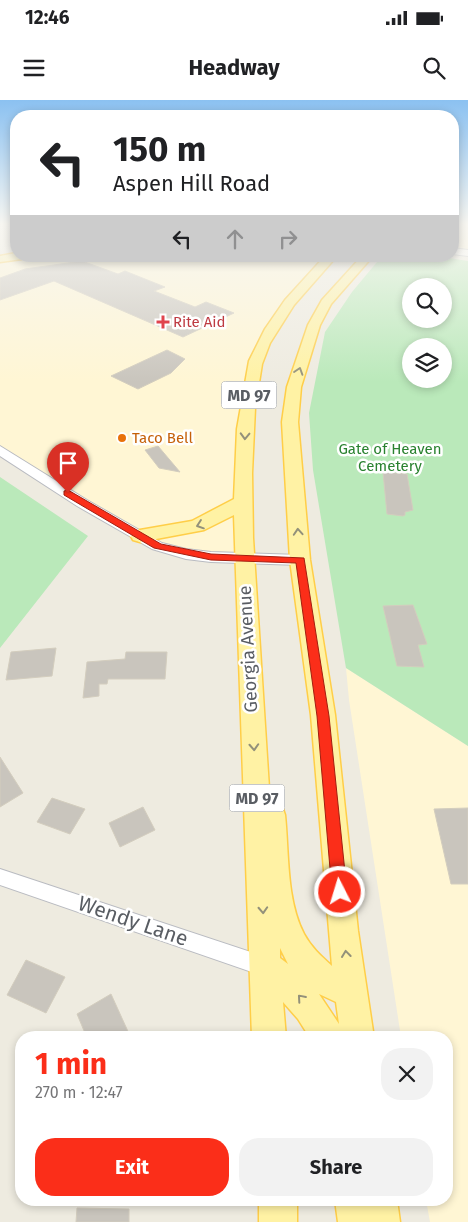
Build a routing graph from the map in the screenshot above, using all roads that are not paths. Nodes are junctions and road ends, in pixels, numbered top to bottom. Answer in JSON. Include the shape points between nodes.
{"nodes":[{"id":1,"x":311,"y":277,"type":"edge"},
{"id":2,"x":349,"y":277,"type":"edge"},
{"id":3,"x":0,"y":450,"type":"edge"},
{"id":4,"x":242,"y":502,"type":"junction"},
{"id":5,"x":140,"y":536,"type":"junction"},
{"id":6,"x":244,"y":559,"type":"junction"},
{"id":7,"x":300,"y":560,"type":"junction"},
{"id":8,"x":256,"y":784,"type":"junction"},
{"id":9,"x":0,"y":876,"type":"edge"},
{"id":10,"x":266,"y":967,"type":"junction"},
{"id":11,"x":351,"y":993,"type":"junction"},
{"id":12,"x":270,"y":1031,"type":"edge"},
{"id":13,"x":324,"y":1031,"type":"edge"},
{"id":14,"x":356,"y":1031,"type":"edge"},
{"id":15,"x":278,"y":1206,"type":"edge"},
{"id":16,"x":355,"y":1206,"type":"edge"},
{"id":17,"x":379,"y":1206,"type":"edge"},
{"id":18,"x":278,"y":1222,"type":"edge"},
{"id":19,"x":357,"y":1222,"type":"edge"},
{"id":20,"x":381,"y":1222,"type":"edge"}],
"edges":[{"from":1,"to":4,"type":"main road","name":"Georgia Avenue","number":"MD 97","one_way":true,"via":[[272,328],[256,358],[246,417]]},
{"from":7,"to":2,"type":"main road","number":"MD 97","one_way":true,"via":[[290,422],[294,386],[314,325],[326,303]]},
{"from":3,"to":5,"type":"street"},
{"from":4,"to":5,"type":"main road","one_way":true,"via":[[197,526]]},
{"from":4,"to":6,"type":"main road","name":"Georgia Avenue","number":"MD 97"},
{"from":5,"to":6,"type":"street","via":[[158,546],[186,554]]},
{"from":6,"to":7,"type":"street"},
{"from":6,"to":8,"type":"main road","name":"Georgia Avenue","number":"MD 97","one_way":true},
{"from":11,"to":7,"type":"main road","number":"MD 97","one_way":true,"via":[[323,716]]},
{"from":8,"to":10,"type":"main road","name":"Georgia Avenue","number":"MD 97","one_way":true},
{"from":8,"to":11,"type":"main road","via":[[272,806],[280,912],[288,936],[302,958],[323,979]]},
{"from":9,"to":10,"type":"street","name":"Wendy Lane"},
{"from":10,"to":12,"type":"main road","name":"Georgia Avenue","number":"MD 97"},
{"from":13,"to":10,"type":"main road","one_way":true,"via":[[300,996]]},
{"from":11,"to":14,"type":"main road","number":"MD 97"},
{"from":15,"to":18,"type":"main road"},
{"from":16,"to":19,"type":"main road"},
{"from":17,"to":20,"type":"main road"}]}
